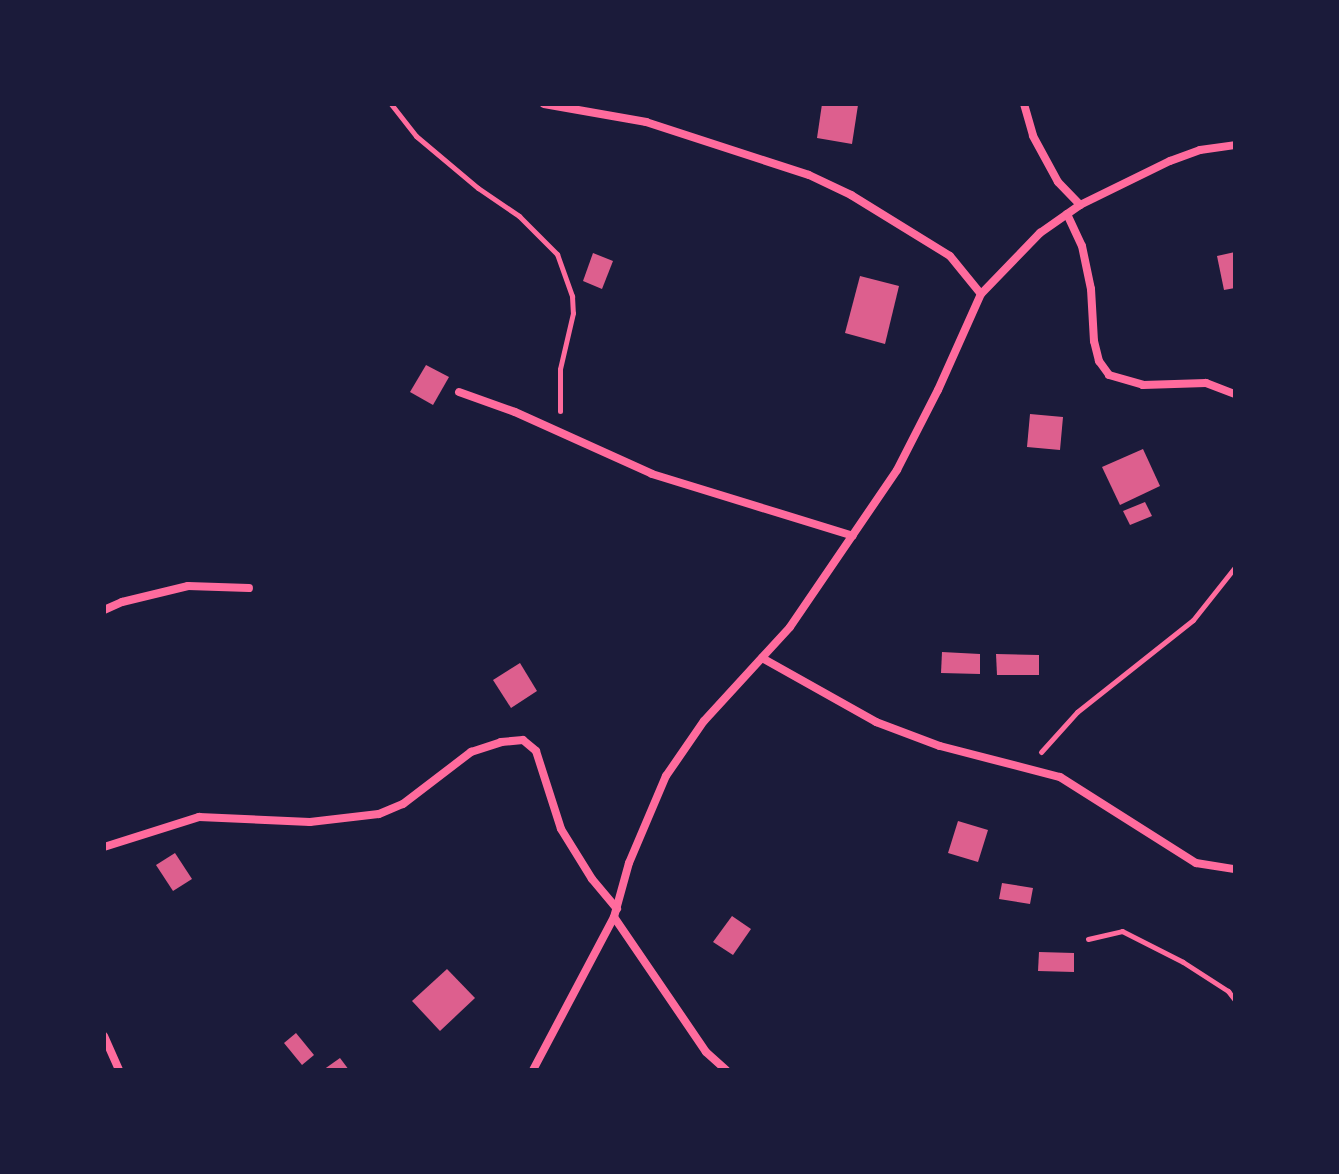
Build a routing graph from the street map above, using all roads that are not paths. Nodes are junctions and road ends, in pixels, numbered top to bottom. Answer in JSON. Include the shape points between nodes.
{"nodes":[{"id":1,"x":544,"y":104,"type":"edge"},
{"id":2,"x":1024,"y":104,"type":"edge"},
{"id":3,"x":1235,"y":145,"type":"edge"},
{"id":4,"x":1080,"y":205,"type":"junction"},
{"id":5,"x":1067,"y":214,"type":"junction"},
{"id":6,"x":981,"y":294,"type":"junction"},
{"id":7,"x":459,"y":392,"type":"dead end"},
{"id":8,"x":1235,"y":394,"type":"edge"},
{"id":9,"x":853,"y":536,"type":"junction"},
{"id":10,"x":249,"y":588,"type":"dead end"},
{"id":11,"x":104,"y":610,"type":"edge"},
{"id":12,"x":762,"y":658,"type":"junction"},
{"id":13,"x":104,"y":847,"type":"edge"},
{"id":14,"x":1235,"y":869,"type":"edge"},
{"id":15,"x":616,"y":913,"type":"junction"},
{"id":16,"x":104,"y":1036,"type":"edge"},
{"id":17,"x":119,"y":1070,"type":"edge"},
{"id":18,"x":533,"y":1070,"type":"edge"},
{"id":19,"x":726,"y":1070,"type":"edge"}],
"edges":[{"from":1,"to":6,"type":"street","via":[[646,122],[809,175],[950,256]]},
{"from":2,"to":4,"type":"street","via":[[1033,136],[1058,182]]},
{"from":3,"to":4,"type":"street","via":[[1170,161]]},
{"from":4,"to":5,"type":"street"},
{"from":5,"to":6,"type":"street","via":[[1040,233]]},
{"from":5,"to":8,"type":"street","via":[[1082,246],[1094,341],[1109,375],[1143,385],[1206,383]]},
{"from":6,"to":9,"type":"street","via":[[897,470]]},
{"from":7,"to":9,"type":"street","via":[[652,474]]},
{"from":9,"to":12,"type":"street"},
{"from":10,"to":11,"type":"street","via":[[188,586]]},
{"from":12,"to":14,"type":"street","via":[[876,722],[940,746],[1060,777],[1196,863]]},
{"from":12,"to":15,"type":"street","via":[[704,721],[666,776],[647,814]]},
{"from":13,"to":15,"type":"street","via":[[199,817],[310,822],[379,814],[403,804],[471,752],[523,740],[536,751],[561,829]]},
{"from":15,"to":18,"type":"street"},
{"from":15,"to":19,"type":"street","via":[[706,1052]]},
{"from":16,"to":17,"type":"street"}]}
